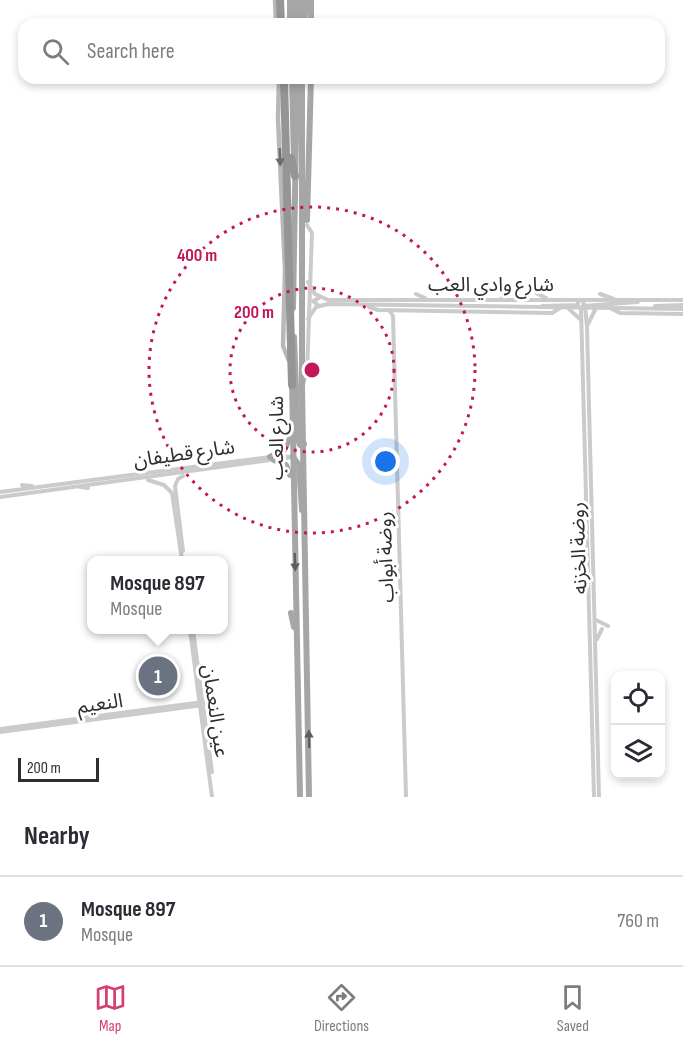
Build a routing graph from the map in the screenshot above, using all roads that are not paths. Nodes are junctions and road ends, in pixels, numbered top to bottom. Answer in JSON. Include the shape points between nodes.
{"nodes":[{"id":1,"x":275,"y":0,"type":"edge"},
{"id":2,"x":280,"y":0,"type":"edge"},
{"id":3,"x":292,"y":0,"type":"edge"},
{"id":4,"x":300,"y":0,"type":"edge"},
{"id":5,"x":308,"y":0,"type":"edge"},
{"id":6,"x":276,"y":18,"type":"edge"},
{"id":7,"x":281,"y":18,"type":"edge"},
{"id":8,"x":290,"y":18,"type":"edge"},
{"id":9,"x":294,"y":18,"type":"edge"},
{"id":10,"x":304,"y":18,"type":"edge"},
{"id":11,"x":306,"y":18,"type":"edge"},
{"id":12,"x":279,"y":84,"type":"edge"},
{"id":13,"x":280,"y":84,"type":"edge"},
{"id":14,"x":284,"y":84,"type":"edge"},
{"id":15,"x":292,"y":84,"type":"edge"},
{"id":16,"x":300,"y":84,"type":"edge"},
{"id":17,"x":300,"y":84,"type":"edge"},
{"id":18,"x":311,"y":84,"type":"edge"},
{"id":19,"x":287,"y":130,"type":"junction"},
{"id":20,"x":287,"y":140,"type":"junction"},
{"id":21,"x":295,"y":176,"type":"junction"},
{"id":22,"x":297,"y":186,"type":"junction"},
{"id":23,"x":290,"y":260,"type":"junction"},
{"id":24,"x":285,"y":270,"type":"junction"},
{"id":25,"x":306,"y":283,"type":"junction"},
{"id":26,"x":511,"y":293,"type":"dead end"},
{"id":27,"x":536,"y":293,"type":"dead end"},
{"id":28,"x":416,"y":294,"type":"dead end"},
{"id":29,"x":600,"y":294,"type":"dead end"},
{"id":30,"x":662,"y":295,"type":"dead end"},
{"id":31,"x":323,"y":299,"type":"junction"},
{"id":32,"x":428,"y":299,"type":"junction"},
{"id":33,"x":500,"y":299,"type":"junction"},
{"id":34,"x":547,"y":299,"type":"junction"},
{"id":35,"x":617,"y":300,"type":"junction"},
{"id":36,"x":641,"y":300,"type":"junction"},
{"id":37,"x":655,"y":300,"type":"junction"},
{"id":38,"x":683,"y":300,"type":"edge"},
{"id":39,"x":321,"y":304,"type":"junction"},
{"id":40,"x":582,"y":304,"type":"junction"},
{"id":41,"x":366,"y":305,"type":"junction"},
{"id":42,"x":422,"y":306,"type":"junction"},
{"id":43,"x":499,"y":307,"type":"junction"},
{"id":44,"x":683,"y":307,"type":"edge"},
{"id":45,"x":536,"y":308,"type":"junction"},
{"id":46,"x":560,"y":308,"type":"junction"},
{"id":47,"x":566,"y":308,"type":"junction"},
{"id":48,"x":596,"y":308,"type":"junction"},
{"id":49,"x":609,"y":308,"type":"junction"},
{"id":50,"x":389,"y":310,"type":"junction"},
{"id":51,"x":396,"y":310,"type":"junction"},
{"id":52,"x":414,"y":310,"type":"junction"},
{"id":53,"x":492,"y":312,"type":"junction"},
{"id":54,"x":683,"y":314,"type":"edge"},
{"id":55,"x":393,"y":316,"type":"junction"},
{"id":56,"x":308,"y":319,"type":"junction"},
{"id":57,"x":581,"y":321,"type":"junction"},
{"id":58,"x":293,"y":325,"type":"junction"},
{"id":59,"x":587,"y":327,"type":"junction"},
{"id":60,"x":585,"y":350,"type":"junction"},
{"id":61,"x":290,"y":364,"type":"junction"},
{"id":62,"x":292,"y":385,"type":"junction"},
{"id":63,"x":302,"y":387,"type":"junction"},
{"id":64,"x":293,"y":417,"type":"junction"},
{"id":65,"x":304,"y":447,"type":"junction"},
{"id":66,"x":293,"y":457,"type":"junction"},
{"id":67,"x":272,"y":458,"type":"junction"},
{"id":68,"x":211,"y":469,"type":"junction"},
{"id":69,"x":193,"y":475,"type":"dead end"},
{"id":70,"x":183,"y":476,"type":"dead end"},
{"id":71,"x":148,"y":480,"type":"dead end"},
{"id":72,"x":293,"y":483,"type":"junction"},
{"id":73,"x":22,"y":485,"type":"dead end"},
{"id":74,"x":39,"y":486,"type":"junction"},
{"id":75,"x":167,"y":486,"type":"junction"},
{"id":76,"x":175,"y":486,"type":"junction"},
{"id":77,"x":73,"y":487,"type":"junction"},
{"id":78,"x":88,"y":488,"type":"dead end"},
{"id":79,"x":0,"y":492,"type":"edge"},
{"id":80,"x":0,"y":497,"type":"edge"},
{"id":81,"x":293,"y":516,"type":"junction"},
{"id":82,"x":305,"y":525,"type":"junction"},
{"id":83,"x":289,"y":535,"type":"dead end"},
{"id":84,"x":182,"y":556,"type":"edge"},
{"id":85,"x":182,"y":556,"type":"edge"},
{"id":86,"x":590,"y":612,"type":"junction"},
{"id":87,"x":291,"y":613,"type":"dead end"},
{"id":88,"x":596,"y":620,"type":"junction"},
{"id":89,"x":608,"y":626,"type":"dead end"},
{"id":90,"x":602,"y":629,"type":"dead end"},
{"id":91,"x":596,"y":630,"type":"junction"},
{"id":92,"x":193,"y":634,"type":"edge"},
{"id":93,"x":297,"y":642,"type":"junction"},
{"id":94,"x":595,"y":642,"type":"junction"},
{"id":95,"x":202,"y":703,"type":"junction"},
{"id":96,"x":299,"y":714,"type":"junction"},
{"id":97,"x":0,"y":730,"type":"edge"},
{"id":98,"x":296,"y":739,"type":"dead end"},
{"id":99,"x":296,"y":779,"type":"dead end"},
{"id":100,"x":300,"y":796,"type":"edge"},
{"id":101,"x":213,"y":797,"type":"edge"},
{"id":102,"x":309,"y":797,"type":"edge"},
{"id":103,"x":406,"y":797,"type":"edge"},
{"id":104,"x":596,"y":797,"type":"edge"}],
"edges":[{"from":1,"to":6,"type":"main road"},
{"from":2,"to":7,"type":"highway"},
{"from":3,"to":8,"type":"main road"},
{"from":3,"to":9,"type":"main road"},
{"from":4,"to":10,"type":"main road"},
{"from":5,"to":11,"type":"main road"},
{"from":12,"to":24,"type":"main road","one_way":true},
{"from":13,"to":20,"type":"highway"},
{"from":14,"to":19,"type":"highway"},
{"from":15,"to":21,"type":"main road"},
{"from":16,"to":22,"type":"main road","name":"شارع العب"},
{"from":17,"to":25,"type":"main road","name":"شارع العب"},
{"from":18,"to":25,"type":"main road"},
{"from":19,"to":20,"type":"highway"},
{"from":19,"to":21,"type":"highway"},
{"from":20,"to":23,"type":"highway"},
{"from":21,"to":22,"type":"main road"},
{"from":22,"to":58,"type":"main road","name":"شارع العب"},
{"from":23,"to":24,"type":"highway"},
{"from":23,"to":61,"type":"highway"},
{"from":24,"to":61,"type":"main road","via":[[283,345]]},
{"from":25,"to":31,"type":"street"},
{"from":25,"to":56,"type":"street","name":"شارع العب"},
{"from":25,"to":63,"type":"main road","name":"شارع العب"},
{"from":26,"to":33,"type":"street"},
{"from":27,"to":34,"type":"street"},
{"from":28,"to":32,"type":"street"},
{"from":29,"to":35,"type":"street"},
{"from":30,"to":37,"type":"street"},
{"from":31,"to":32,"type":"street","name":"شارع وادي العب"},
{"from":31,"to":39,"type":"street","via":[[315,297],[313,301],[315,305]]},
{"from":32,"to":33,"type":"street","name":"شارع وادي العب"},
{"from":33,"to":34,"type":"street","name":"شارع وادي العب"},
{"from":34,"to":40,"type":"street","name":"شارع وادي العب"},
{"from":35,"to":36,"type":"street","name":"شارع وادي العب"},
{"from":35,"to":40,"type":"street","name":"شارع وادي العب"},
{"from":36,"to":37,"type":"street","name":"شارع وادي العب"},
{"from":36,"to":40,"type":"street","via":[[628,304]]},
{"from":37,"to":38,"type":"street","name":"شارع وادي العب"},
{"from":39,"to":41,"type":"street","name":"شارع وادي العب"},
{"from":39,"to":56,"type":"street"},
{"from":40,"to":45,"type":"street"},
{"from":40,"to":47,"type":"street","name":"شارع وادي العب"},
{"from":40,"to":48,"type":"street","name":"شارع وادي العب"},
{"from":40,"to":57,"type":"street","name":"روضة الخزنه"},
{"from":40,"to":59,"type":"street","name":"روضة الخزنه"},
{"from":41,"to":42,"type":"street","name":"شارع وادي العب"},
{"from":41,"to":50,"type":"street","name":"شارع وادي العب"},
{"from":42,"to":43,"type":"street","name":"شارع وادي العب"},
{"from":42,"to":52,"type":"street"},
{"from":43,"to":45,"type":"street","name":"شارع وادي العب"},
{"from":43,"to":53,"type":"street"},
{"from":44,"to":49,"type":"street","name":"شارع وادي العب"},
{"from":45,"to":46,"type":"street","name":"شارع وادي العب"},
{"from":46,"to":47,"type":"street","name":"شارع وادي العب"},
{"from":46,"to":53,"type":"street","name":"شارع وادي العب","via":[[553,313]]},
{"from":47,"to":57,"type":"street"},
{"from":48,"to":49,"type":"street","name":"شارع وادي العب"},
{"from":48,"to":59,"type":"street"},
{"from":49,"to":54,"type":"street","name":"شارع وادي العب","via":[[620,313]]},
{"from":50,"to":51,"type":"street","name":"شارع وادي العب"},
{"from":50,"to":55,"type":"street"},
{"from":51,"to":52,"type":"street","name":"شارع وادي العب"},
{"from":51,"to":55,"type":"street","name":"روضة أبواب"},
{"from":52,"to":53,"type":"street","name":"شارع وادي العب"},
{"from":55,"to":103,"type":"street","name":"روضة أبواب"},
{"from":56,"to":63,"type":"street","name":"شارع العب","via":[[307,373]]},
{"from":57,"to":60,"type":"street","name":"روضة الخزنه"},
{"from":58,"to":62,"type":"main road","name":"شارع العب"},
{"from":58,"to":65,"type":"main road","via":[[298,442]]},
{"from":59,"to":60,"type":"street","name":"روضة الخزنه"},
{"from":60,"to":86,"type":"street","name":"روضة الخزنه"},
{"from":60,"to":88,"type":"street","name":"روضة الخزنه"},
{"from":61,"to":62,"type":"highway"},
{"from":62,"to":64,"type":"main road","name":"شارع العب"},
{"from":63,"to":65,"type":"main road","name":"شارع العب"},
{"from":64,"to":66,"type":"main road","name":"شارع العب"},
{"from":64,"to":67,"type":"main road","via":[[288,445]]},
{"from":65,"to":66,"type":"main road"},
{"from":65,"to":82,"type":"main road","name":"شارع العب"},
{"from":66,"to":67,"type":"street","name":"شارع قطيفان","via":[[287,454]]},
{"from":66,"to":72,"type":"main road","name":"شارع العب"},
{"from":66,"to":82,"type":"main road","via":[[299,466]]},
{"from":67,"to":68,"type":"street","name":"شارع قطيفان"},
{"from":67,"to":72,"type":"main road","via":[[287,466]]},
{"from":67,"to":74,"type":"street","name":"شارع قطيفان"},
{"from":68,"to":69,"type":"street"},
{"from":68,"to":77,"type":"street","name":"شارع قطيفان"},
{"from":70,"to":76,"type":"street"},
{"from":71,"to":75,"type":"street"},
{"from":72,"to":81,"type":"main road","name":"شارع العب"},
{"from":73,"to":74,"type":"street"},
{"from":74,"to":79,"type":"street","name":"شارع قطيفان"},
{"from":75,"to":76,"type":"street"},
{"from":75,"to":85,"type":"street"},
{"from":76,"to":84,"type":"street"},
{"from":77,"to":78,"type":"street"},
{"from":77,"to":80,"type":"street","name":"شارع قطيفان"},
{"from":81,"to":83,"type":"main road"},
{"from":81,"to":93,"type":"main road","name":"شارع العب","one_way":true},
{"from":102,"to":82,"type":"main road","name":"شارع العب","one_way":true},
{"from":86,"to":91,"type":"street"},
{"from":86,"to":104,"type":"street","name":"روضة الخزنه"},
{"from":87,"to":93,"type":"main road"},
{"from":88,"to":89,"type":"street"},
{"from":88,"to":91,"type":"street","name":"روضة الخزنه"},
{"from":90,"to":94,"type":"street"},
{"from":91,"to":94,"type":"street","name":"روضة الخزنه"},
{"from":92,"to":95,"type":"street","name":"عين النعمان"},
{"from":93,"to":96,"type":"main road","name":"شارع العب"},
{"from":94,"to":104,"type":"street","name":"روضة الخزنه"},
{"from":95,"to":97,"type":"street","name":"النعيم"},
{"from":95,"to":101,"type":"street","name":"عين النعمان"},
{"from":96,"to":98,"type":"main road"},
{"from":96,"to":100,"type":"main road","name":"شارع العب"},
{"from":99,"to":100,"type":"main road"}]}
